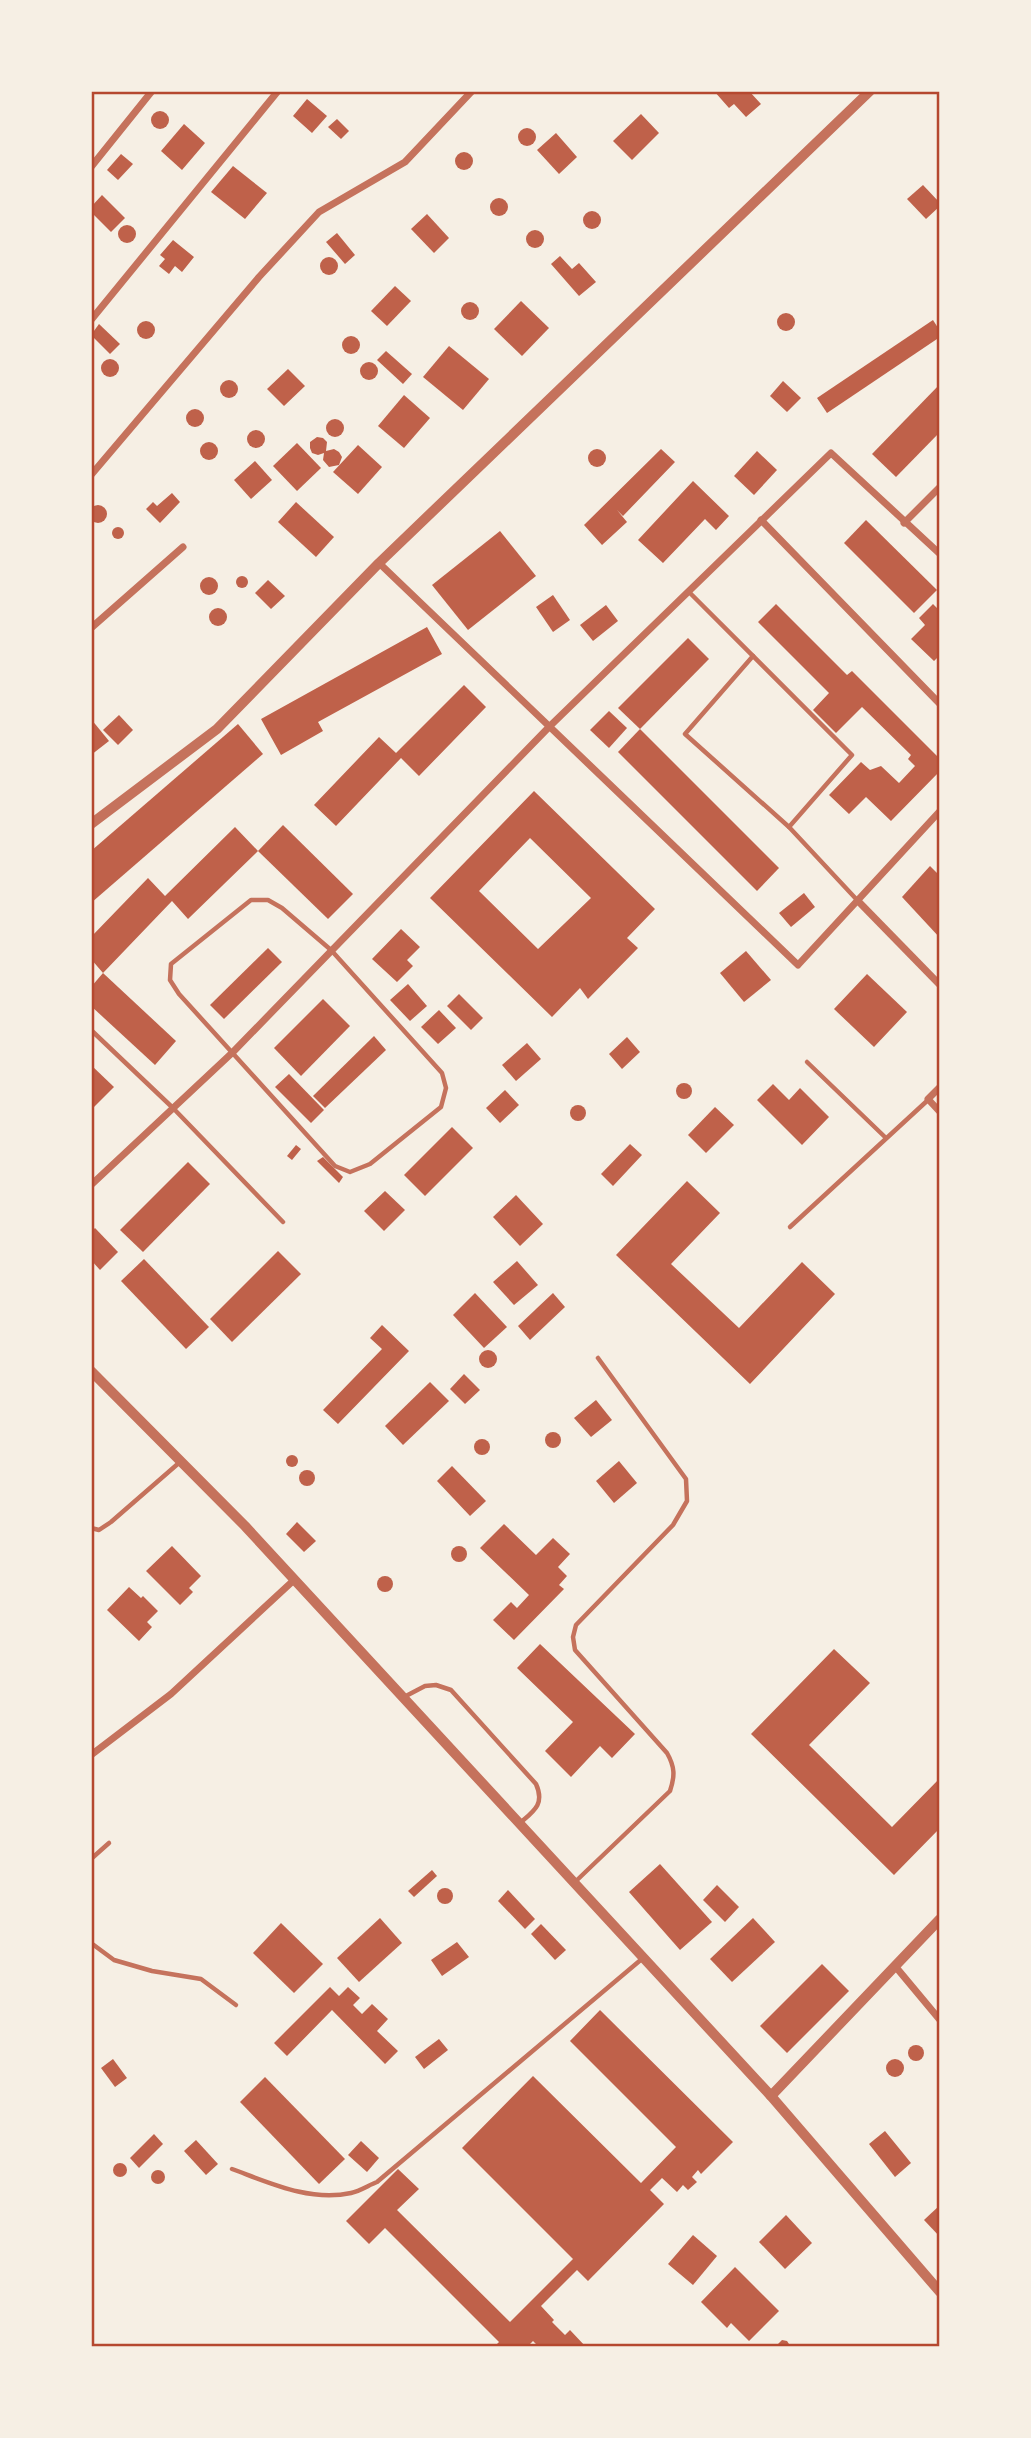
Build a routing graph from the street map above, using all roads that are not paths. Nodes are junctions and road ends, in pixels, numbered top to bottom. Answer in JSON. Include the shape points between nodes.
{"nodes":[{"id":1,"x":152,"y":91,"type":"edge"},
{"id":2,"x":278,"y":91,"type":"edge"},
{"id":3,"x":472,"y":91,"type":"edge"},
{"id":4,"x":870,"y":91,"type":"edge"},
{"id":5,"x":91,"y":167,"type":"edge"},
{"id":6,"x":91,"y":320,"type":"edge"},
{"id":7,"x":91,"y":475,"type":"edge"},
{"id":8,"x":940,"y":487,"type":"edge"},
{"id":9,"x":761,"y":520,"type":"junction"},
{"id":10,"x":904,"y":523,"type":"junction"},
{"id":11,"x":183,"y":547,"type":"dead end"},
{"id":12,"x":940,"y":554,"type":"edge"},
{"id":13,"x":379,"y":563,"type":"junction"},
{"id":14,"x":688,"y":591,"type":"junction"},
{"id":15,"x":91,"y":628,"type":"edge"},
{"id":16,"x":753,"y":656,"type":"junction"},
{"id":17,"x":940,"y":704,"type":"edge"},
{"id":18,"x":550,"y":726,"type":"junction"},
{"id":19,"x":940,"y":811,"type":"edge"},
{"id":20,"x":91,"y":824,"type":"edge"},
{"id":21,"x":789,"y":827,"type":"junction"},
{"id":22,"x":858,"y":901,"type":"junction"},
{"id":23,"x":331,"y":950,"type":"junction"},
{"id":24,"x":940,"y":985,"type":"edge"},
{"id":25,"x":91,"y":1030,"type":"edge"},
{"id":26,"x":233,"y":1052,"type":"junction"},
{"id":27,"x":807,"y":1062,"type":"dead end"},
{"id":28,"x":940,"y":1087,"type":"edge"},
{"id":29,"x":929,"y":1099,"type":"junction"},
{"id":30,"x":173,"y":1108,"type":"junction"},
{"id":31,"x":940,"y":1112,"type":"edge"},
{"id":32,"x":886,"y":1138,"type":"junction"},
{"id":33,"x":91,"y":1185,"type":"edge"},
{"id":34,"x":283,"y":1222,"type":"dead end"},
{"id":35,"x":790,"y":1227,"type":"dead end"},
{"id":36,"x":598,"y":1358,"type":"dead end"},
{"id":37,"x":91,"y":1371,"type":"edge"},
{"id":38,"x":181,"y":1462,"type":"junction"},
{"id":39,"x":91,"y":1528,"type":"edge"},
{"id":40,"x":294,"y":1580,"type":"junction"},
{"id":41,"x":403,"y":1698,"type":"junction"},
{"id":42,"x":91,"y":1755,"type":"edge"},
{"id":43,"x":519,"y":1824,"type":"junction"},
{"id":44,"x":109,"y":1843,"type":"dead end"},
{"id":45,"x":91,"y":1859,"type":"edge"},
{"id":46,"x":574,"y":1883,"type":"junction"},
{"id":47,"x":940,"y":1919,"type":"edge"},
{"id":48,"x":91,"y":1942,"type":"edge"},
{"id":49,"x":643,"y":1958,"type":"junction"},
{"id":50,"x":895,"y":1966,"type":"junction"},
{"id":51,"x":236,"y":2005,"type":"dead end"},
{"id":52,"x":940,"y":2020,"type":"edge"},
{"id":53,"x":771,"y":2096,"type":"junction"},
{"id":54,"x":232,"y":2169,"type":"dead end"},
{"id":55,"x":940,"y":2292,"type":"edge"}],
"edges":[{"from":1,"to":5,"type":"street"},
{"from":2,"to":6,"type":"street"},
{"from":3,"to":7,"type":"street","via":[[405,162],[319,212]]},
{"from":4,"to":13,"type":"street"},
{"from":8,"to":10,"type":"street"},
{"from":9,"to":10,"type":"street","via":[[831,453]]},
{"from":9,"to":14,"type":"street"},
{"from":9,"to":17,"type":"street"},
{"from":10,"to":12,"type":"street"},
{"from":11,"to":15,"type":"street"},
{"from":13,"to":18,"type":"street"},
{"from":13,"to":20,"type":"street","via":[[216,729]]},
{"from":14,"to":16,"type":"lane"},
{"from":14,"to":18,"type":"street"},
{"from":16,"to":21,"type":"lane","via":[[852,755]]},
{"from":16,"to":21,"type":"lane","via":[[685,734]]},
{"from":18,"to":22,"type":"street","via":[[798,965]]},
{"from":18,"to":23,"type":"street"},
{"from":19,"to":22,"type":"street"},
{"from":21,"to":22,"type":"lane"},
{"from":22,"to":24,"type":"street"},
{"from":23,"to":26,"type":"street"},
{"from":23,"to":26,"type":"lane","via":[[282,908],[268,900],[251,900],[171,964],[170,979],[179,994]]},
{"from":23,"to":26,"type":"lane","via":[[442,1073],[446,1088],[441,1107],[370,1164],[350,1172],[335,1166]]},
{"from":25,"to":30,"type":"lane"},
{"from":26,"to":30,"type":"street"},
{"from":27,"to":32,"type":"lane"},
{"from":28,"to":29,"type":"street"},
{"from":29,"to":31,"type":"street"},
{"from":29,"to":32,"type":"lane"},
{"from":30,"to":33,"type":"street"},
{"from":30,"to":34,"type":"lane"},
{"from":32,"to":35,"type":"lane"},
{"from":36,"to":46,"type":"lane","via":[[687,1479],[687,1500],[673,1525],[576,1625],[575,1650],[667,1753],[675,1778],[670,1791]]},
{"from":37,"to":38,"type":"street"},
{"from":38,"to":39,"type":"lane","via":[[111,1522],[99,1530]]},
{"from":38,"to":40,"type":"street"},
{"from":40,"to":41,"type":"street"},
{"from":40,"to":42,"type":"street","via":[[172,1694]]},
{"from":41,"to":43,"type":"street"},
{"from":41,"to":43,"type":"lane","via":[[436,1685],[451,1690],[475,1714],[540,1793],[538,1807]]},
{"from":43,"to":46,"type":"street"},
{"from":44,"to":45,"type":"lane"},
{"from":46,"to":49,"type":"street"},
{"from":47,"to":50,"type":"street"},
{"from":48,"to":51,"type":"lane","via":[[114,1960],[201,1979]]},
{"from":49,"to":53,"type":"street"},
{"from":49,"to":54,"type":"lane","via":[[377,2182],[353,2193],[324,2195],[291,2191]]},
{"from":50,"to":52,"type":"street"},
{"from":50,"to":53,"type":"street"},
{"from":53,"to":55,"type":"street"}]}
